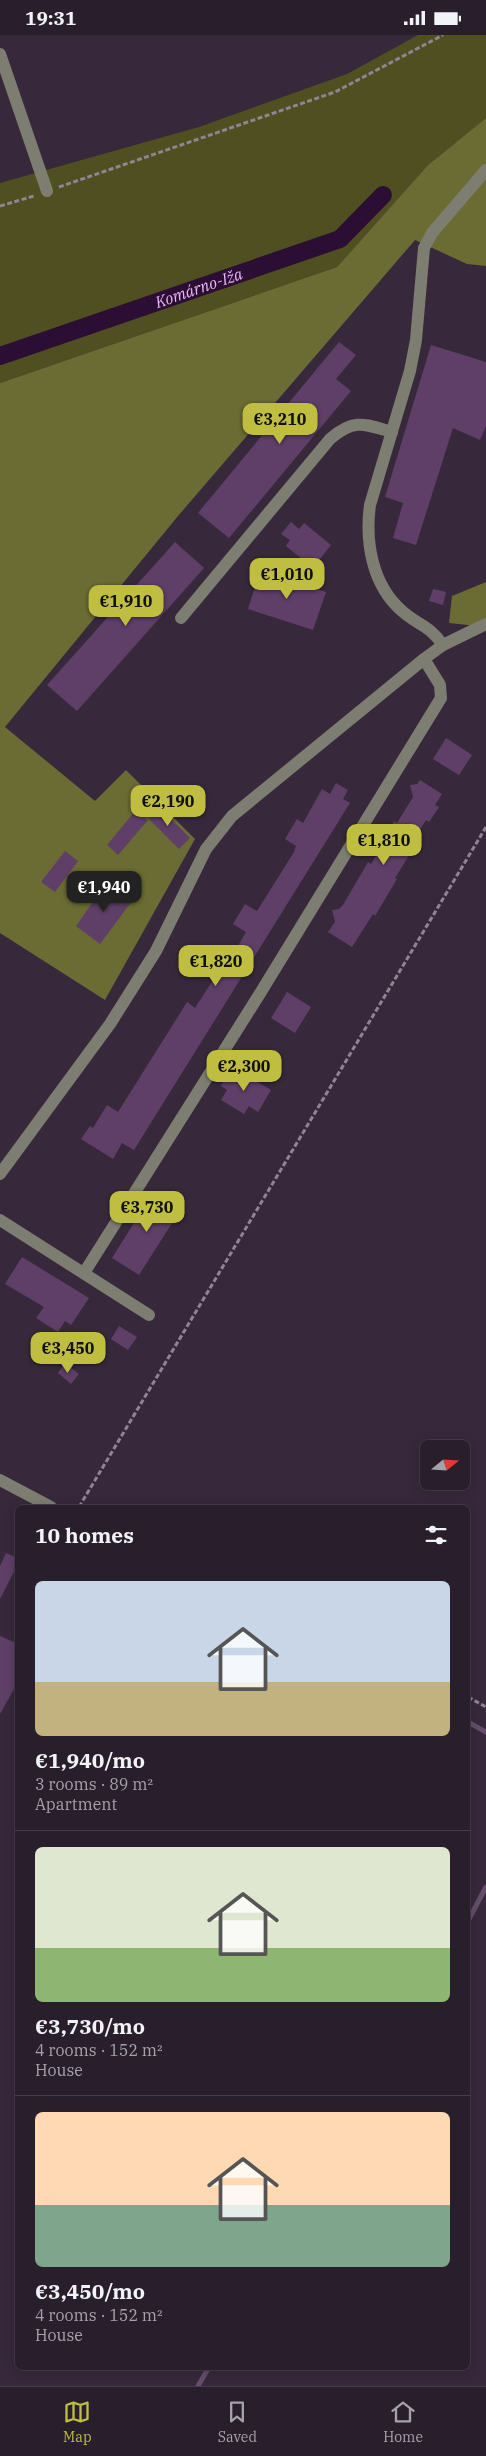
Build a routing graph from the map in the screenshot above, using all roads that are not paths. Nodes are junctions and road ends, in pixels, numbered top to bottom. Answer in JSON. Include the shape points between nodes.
{"nodes":[{"id":1,"x":0,"y":54,"type":"edge"},
{"id":2,"x":486,"y":170,"type":"edge"},
{"id":3,"x":47,"y":191,"type":"road end"},
{"id":4,"x":392,"y":431,"type":"junction"},
{"id":5,"x":181,"y":618,"type":"dead end"},
{"id":6,"x":486,"y":624,"type":"edge"},
{"id":7,"x":443,"y":645,"type":"junction"},
{"id":8,"x":424,"y":659,"type":"junction"},
{"id":9,"x":0,"y":1174,"type":"edge"},
{"id":10,"x":0,"y":1220,"type":"edge"},
{"id":11,"x":84,"y":1273,"type":"junction"},
{"id":12,"x":149,"y":1315,"type":"dead end"},
{"id":13,"x":0,"y":1480,"type":"edge"},
{"id":14,"x":46,"y":1505,"type":"edge"}],
"edges":[{"from":1,"to":3,"type":"street"},
{"from":2,"to":4,"type":"street","via":[[432,233],[424,247],[416,340]]},
{"from":4,"to":5,"type":"street","via":[[360,423],[351,424],[330,439]]},
{"from":4,"to":7,"type":"street","via":[[370,505],[368,523],[373,564],[388,595],[402,611],[428,627]]},
{"from":6,"to":7,"type":"street"},
{"from":7,"to":8,"type":"street"},
{"from":8,"to":9,"type":"street","via":[[232,816],[206,849],[156,951],[110,1024]]},
{"from":8,"to":11,"type":"street","via":[[440,685],[441,698]]},
{"from":10,"to":11,"type":"street"},
{"from":11,"to":12,"type":"street"},
{"from":13,"to":14,"type":"street"}]}
